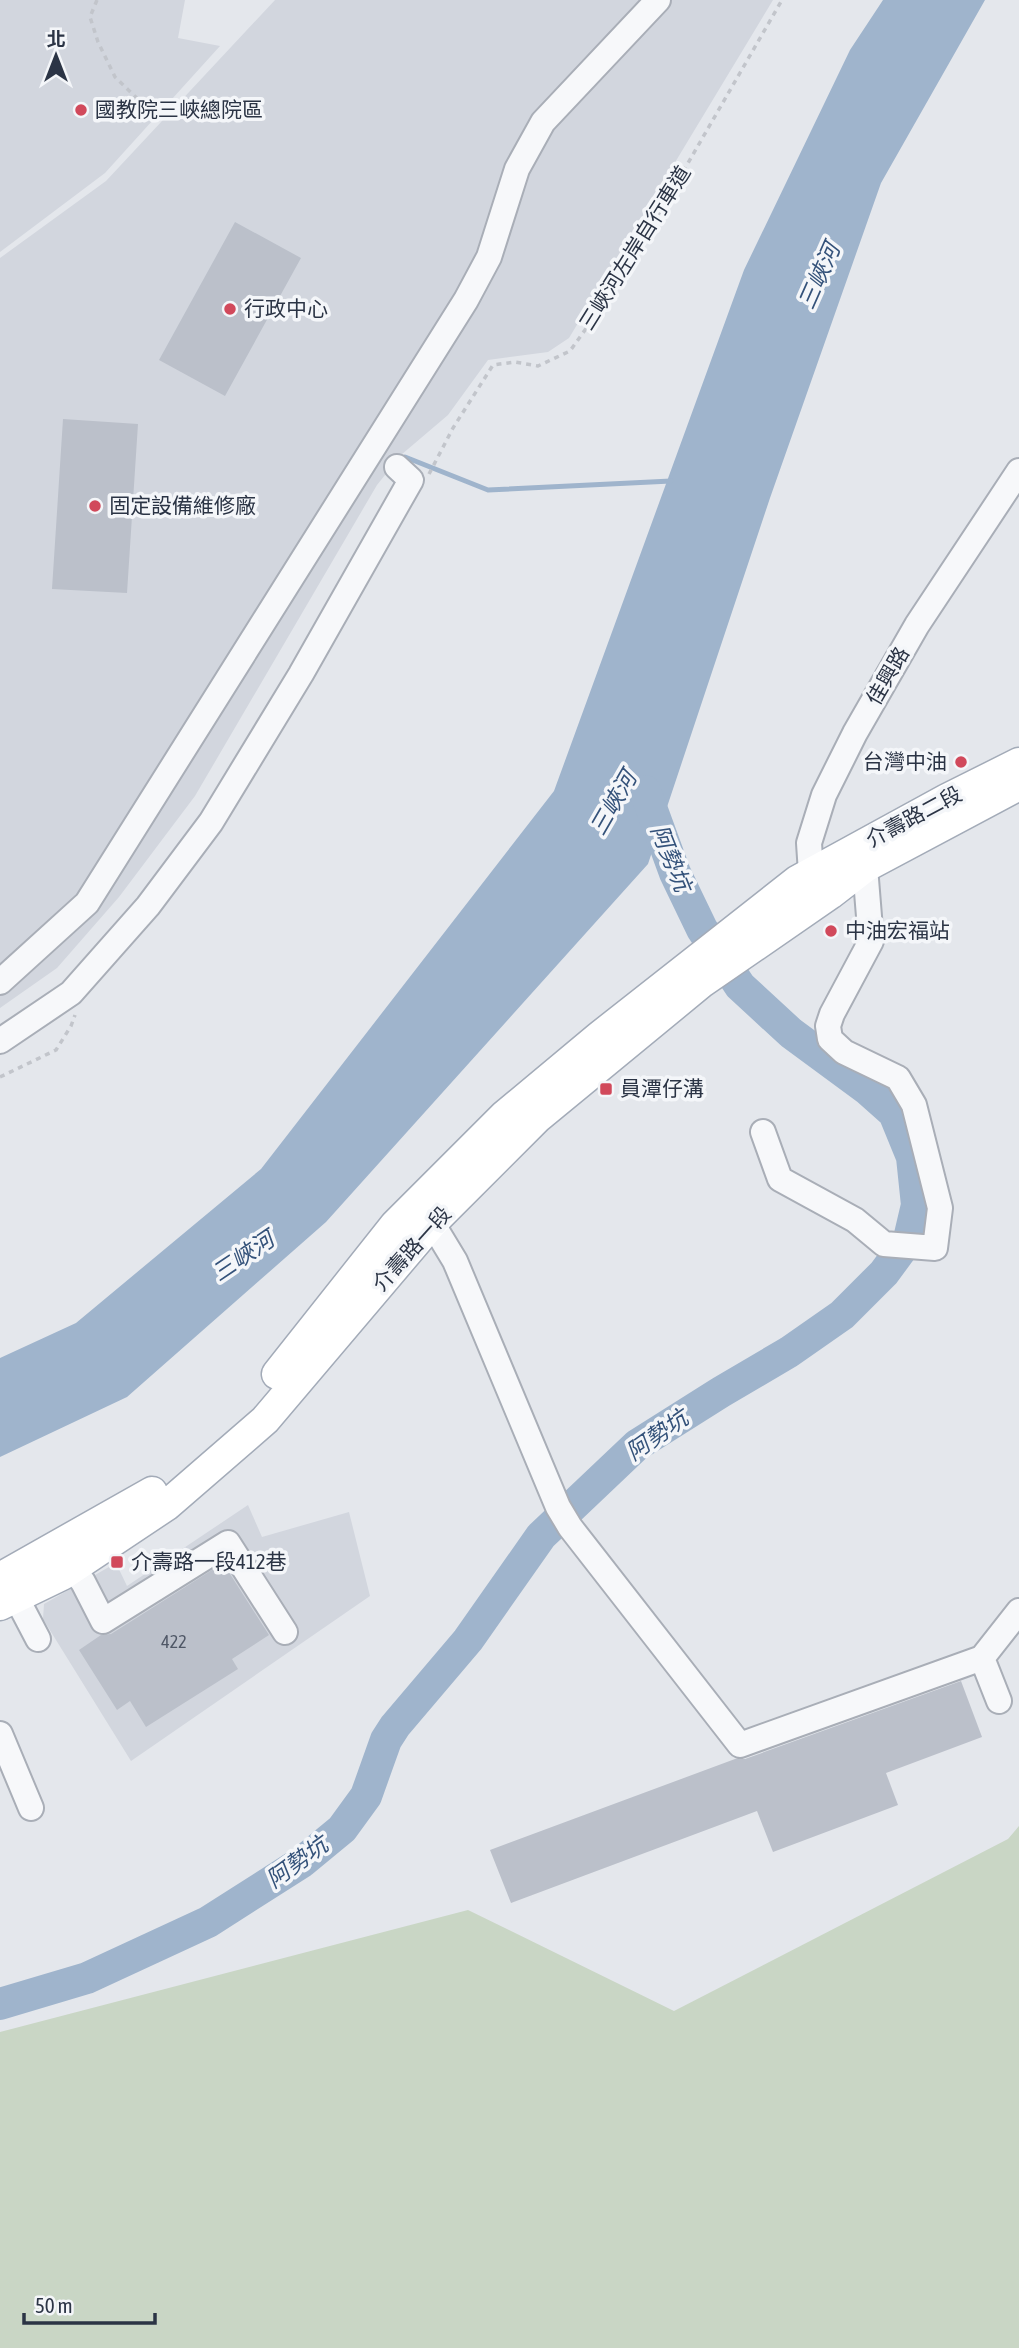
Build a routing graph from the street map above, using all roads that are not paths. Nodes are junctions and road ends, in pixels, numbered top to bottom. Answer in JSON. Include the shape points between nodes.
{"nodes":[{"id":1,"x":658,"y":0,"type":"edge"},
{"id":2,"x":397,"y":467,"type":"dead end"},
{"id":3,"x":1019,"y":471,"type":"edge"},
{"id":4,"x":1019,"y":764,"type":"edge"},
{"id":5,"x":1019,"y":786,"type":"edge"},
{"id":6,"x":865,"y":867,"type":"junction"},
{"id":7,"x":820,"y":883,"type":"junction"},
{"id":8,"x":0,"y":982,"type":"edge"},
{"id":9,"x":0,"y":1041,"type":"edge"},
{"id":10,"x":763,"y":1132,"type":"dead end"},
{"id":11,"x":423,"y":1214,"type":"junction"},
{"id":12,"x":72,"y":1568,"type":"junction"},
{"id":13,"x":5,"y":1593,"type":"edge"},
{"id":14,"x":1019,"y":1611,"type":"edge"},
{"id":15,"x":285,"y":1632,"type":"dead end"},
{"id":16,"x":38,"y":1639,"type":"dead end"},
{"id":17,"x":982,"y":1658,"type":"junction"},
{"id":18,"x":999,"y":1701,"type":"dead end"},
{"id":19,"x":0,"y":1734,"type":"edge"},
{"id":20,"x":31,"y":1808,"type":"dead end"}],
"edges":[{"from":1,"to":8,"type":"street","via":[[543,122],[517,169],[489,257],[466,300],[87,903]]},
{"from":2,"to":9,"type":"street","via":[[411,480],[211,822],[148,906],[71,992]]},
{"from":3,"to":7,"type":"street","name":"佳興路","via":[[917,625],[824,795],[809,843]]},
{"from":4,"to":7,"type":"main road","name":"介壽路二段","via":[[947,799]]},
{"from":5,"to":6,"type":"main road","name":"介壽路二段"},
{"from":6,"to":7,"type":"main road","name":"介壽路二段"},
{"from":6,"to":10,"type":"street","via":[[871,941],[832,1014],[830,1038],[844,1052],[898,1078],[914,1105],[940,1208],[935,1248],[884,1244],[855,1220],[780,1179]]},
{"from":7,"to":11,"type":"main road","name":"介壽路一段","via":[[696,973]]},
{"from":11,"to":12,"type":"main road","name":"介壽路一段","via":[[264,1420],[167,1505]]},
{"from":11,"to":13,"type":"main road","name":"介壽路一段","via":[[395,1225],[255,1402],[203,1452]]},
{"from":11,"to":17,"type":"street","via":[[455,1261],[564,1517],[740,1745]]},
{"from":12,"to":13,"type":"main road","name":"介壽路一段"},
{"from":12,"to":15,"type":"street","via":[[103,1621],[228,1543]]},
{"from":13,"to":16,"type":"street"},
{"from":14,"to":17,"type":"street"},
{"from":17,"to":18,"type":"street"},
{"from":19,"to":20,"type":"street"}]}
